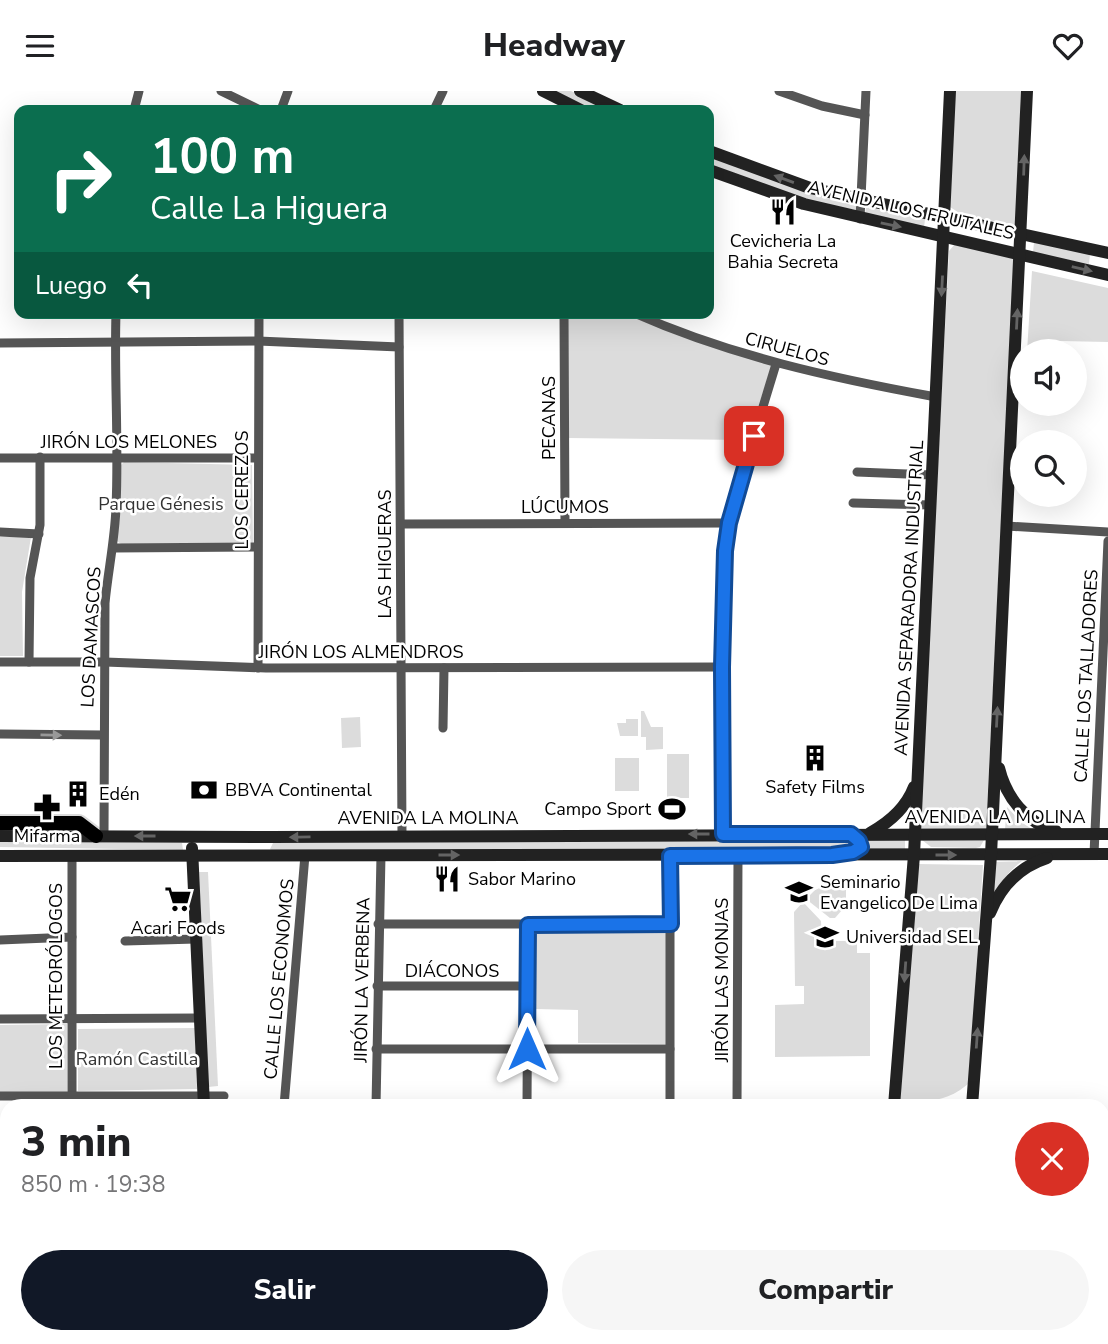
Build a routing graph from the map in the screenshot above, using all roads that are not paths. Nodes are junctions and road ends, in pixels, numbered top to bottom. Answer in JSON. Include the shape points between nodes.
{"nodes":[{"id":1,"x":221,"y":91,"type":"edge"},
{"id":2,"x":543,"y":91,"type":"edge"},
{"id":3,"x":580,"y":91,"type":"edge"},
{"id":4,"x":779,"y":91,"type":"edge"},
{"id":5,"x":866,"y":91,"type":"edge"},
{"id":6,"x":950,"y":91,"type":"edge"},
{"id":7,"x":1027,"y":91,"type":"edge"},
{"id":8,"x":250,"y":105,"type":"edge"},
{"id":9,"x":571,"y":105,"type":"edge"},
{"id":10,"x":609,"y":105,"type":"edge"},
{"id":11,"x":865,"y":115,"type":"junction"},
{"id":12,"x":714,"y":153,"type":"edge"},
{"id":13,"x":714,"y":172,"type":"edge"},
{"id":14,"x":861,"y":201,"type":"junction"},
{"id":15,"x":945,"y":218,"type":"junction"},
{"id":16,"x":860,"y":219,"type":"junction"},
{"id":17,"x":1021,"y":233,"type":"junction"},
{"id":18,"x":944,"y":236,"type":"junction"},
{"id":19,"x":1108,"y":253,"type":"edge"},
{"id":20,"x":1020,"y":254,"type":"junction"},
{"id":21,"x":1108,"y":275,"type":"edge"},
{"id":22,"x":116,"y":319,"type":"edge"},
{"id":23,"x":259,"y":319,"type":"edge"},
{"id":24,"x":399,"y":319,"type":"edge"},
{"id":25,"x":564,"y":319,"type":"edge"},
{"id":26,"x":649,"y":319,"type":"edge"},
{"id":27,"x":258,"y":341,"type":"junction"},
{"id":28,"x":0,"y":343,"type":"edge"},
{"id":29,"x":115,"y":344,"type":"junction"},
{"id":30,"x":399,"y":347,"type":"junction"},
{"id":31,"x":776,"y":364,"type":"junction"},
{"id":32,"x":936,"y":397,"type":"junction"},
{"id":33,"x":40,"y":457,"type":"junction"},
{"id":34,"x":0,"y":458,"type":"edge"},
{"id":35,"x":258,"y":458,"type":"junction"},
{"id":36,"x":116,"y":459,"type":"junction"},
{"id":37,"x":857,"y":472,"type":"dead end"},
{"id":38,"x":932,"y":475,"type":"junction"},
{"id":39,"x":853,"y":503,"type":"dead end"},
{"id":40,"x":931,"y":505,"type":"junction"},
{"id":41,"x":565,"y":523,"type":"junction"},
{"id":42,"x":729,"y":523,"type":"junction"},
{"id":43,"x":401,"y":524,"type":"junction"},
{"id":44,"x":1007,"y":526,"type":"junction"},
{"id":45,"x":0,"y":532,"type":"edge"},
{"id":46,"x":1108,"y":532,"type":"edge"},
{"id":47,"x":39,"y":534,"type":"junction"},
{"id":48,"x":1108,"y":541,"type":"edge"},
{"id":49,"x":257,"y":547,"type":"junction"},
{"id":50,"x":113,"y":548,"type":"junction"},
{"id":51,"x":0,"y":662,"type":"edge"},
{"id":52,"x":29,"y":662,"type":"junction"},
{"id":53,"x":105,"y":662,"type":"junction"},
{"id":54,"x":722,"y":667,"type":"junction"},
{"id":55,"x":258,"y":668,"type":"junction"},
{"id":56,"x":402,"y":668,"type":"junction"},
{"id":57,"x":444,"y":668,"type":"junction"},
{"id":58,"x":443,"y":728,"type":"dead end"},
{"id":59,"x":1104,"y":732,"type":"edge"},
{"id":60,"x":0,"y":734,"type":"edge"},
{"id":61,"x":103,"y":735,"type":"junction"},
{"id":62,"x":995,"y":746,"type":"junction"},
{"id":63,"x":917,"y":780,"type":"junction"},
{"id":64,"x":0,"y":823,"type":"edge"},
{"id":65,"x":723,"y":834,"type":"junction"},
{"id":66,"x":851,"y":834,"type":"junction"},
{"id":67,"x":869,"y":834,"type":"junction"},
{"id":68,"x":915,"y":834,"type":"junction"},
{"id":69,"x":992,"y":834,"type":"junction"},
{"id":70,"x":1067,"y":834,"type":"junction"},
{"id":71,"x":1094,"y":834,"type":"junction"},
{"id":72,"x":1108,"y":834,"type":"edge"},
{"id":73,"x":0,"y":836,"type":"edge"},
{"id":74,"x":100,"y":836,"type":"junction"},
{"id":75,"x":192,"y":836,"type":"junction"},
{"id":76,"x":402,"y":836,"type":"junction"},
{"id":77,"x":213,"y":837,"type":"junction"},
{"id":78,"x":270,"y":837,"type":"junction"},
{"id":79,"x":1065,"y":854,"type":"junction"},
{"id":80,"x":1094,"y":854,"type":"junction"},
{"id":81,"x":1108,"y":854,"type":"edge"},
{"id":82,"x":305,"y":855,"type":"junction"},
{"id":83,"x":381,"y":855,"type":"junction"},
{"id":84,"x":738,"y":855,"type":"junction"},
{"id":85,"x":832,"y":855,"type":"junction"},
{"id":86,"x":914,"y":855,"type":"junction"},
{"id":87,"x":991,"y":855,"type":"junction"},
{"id":88,"x":0,"y":856,"type":"edge"},
{"id":89,"x":72,"y":856,"type":"junction"},
{"id":90,"x":192,"y":856,"type":"junction"},
{"id":91,"x":214,"y":856,"type":"junction"},
{"id":92,"x":271,"y":856,"type":"junction"},
{"id":93,"x":670,"y":856,"type":"junction"},
{"id":94,"x":378,"y":924,"type":"junction"},
{"id":95,"x":671,"y":924,"type":"junction"},
{"id":96,"x":528,"y":925,"type":"junction"},
{"id":97,"x":985,"y":930,"type":"junction"},
{"id":98,"x":72,"y":937,"type":"junction"},
{"id":99,"x":196,"y":939,"type":"junction"},
{"id":100,"x":0,"y":940,"type":"edge"},
{"id":101,"x":125,"y":941,"type":"dead end"},
{"id":102,"x":377,"y":986,"type":"junction"},
{"id":103,"x":528,"y":986,"type":"junction"},
{"id":104,"x":199,"y":1018,"type":"junction"},
{"id":105,"x":0,"y":1019,"type":"edge"},
{"id":106,"x":72,"y":1019,"type":"junction"},
{"id":107,"x":376,"y":1049,"type":"junction"},
{"id":108,"x":527,"y":1049,"type":"junction"},
{"id":109,"x":670,"y":1049,"type":"junction"},
{"id":110,"x":0,"y":1096,"type":"edge"},
{"id":111,"x":72,"y":1096,"type":"junction"},
{"id":112,"x":224,"y":1096,"type":"dead end"},
{"id":113,"x":151,"y":1099,"type":"edge"},
{"id":114,"x":204,"y":1099,"type":"edge"},
{"id":115,"x":212,"y":1099,"type":"edge"},
{"id":116,"x":286,"y":1099,"type":"edge"},
{"id":117,"x":376,"y":1099,"type":"edge"},
{"id":118,"x":527,"y":1099,"type":"edge"},
{"id":119,"x":670,"y":1099,"type":"edge"},
{"id":120,"x":737,"y":1099,"type":"edge"},
{"id":121,"x":895,"y":1099,"type":"edge"},
{"id":122,"x":973,"y":1099,"type":"edge"}],
"edges":[{"from":1,"to":8,"type":"street"},
{"from":2,"to":9,"type":"main road"},
{"from":3,"to":10,"type":"main road"},
{"from":4,"to":11,"type":"street"},
{"from":5,"to":11,"type":"street"},
{"from":6,"to":15,"type":"main road","name":"AVENIDA SEPARADORA INDUSTRIAL"},
{"from":17,"to":7,"type":"main road","one_way":true},
{"from":11,"to":14,"type":"street"},
{"from":14,"to":12,"type":"main road","name":"AVENIDA LOS FRUTALES","one_way":true,"via":[[810,188]]},
{"from":13,"to":16,"type":"main road","name":"AVENIDA LOS FRUTALES"},
{"from":14,"to":15,"type":"main road","name":"AVENIDA LOS FRUTALES"},
{"from":14,"to":16,"type":"street"},
{"from":15,"to":17,"type":"main road","name":"AVENIDA LOS FRUTALES"},
{"from":15,"to":18,"type":"main road","name":"AVENIDA SEPARADORA INDUSTRIAL"},
{"from":16,"to":18,"type":"main road","name":"AVENIDA LOS FRUTALES","one_way":true},
{"from":17,"to":19,"type":"main road","name":"AVENIDA LOS FRUTALES"},
{"from":17,"to":20,"type":"main road"},
{"from":18,"to":20,"type":"main road","name":"AVENIDA LOS FRUTALES"},
{"from":18,"to":32,"type":"main road","name":"AVENIDA SEPARADORA INDUSTRIAL","one_way":true},
{"from":20,"to":21,"type":"main road","name":"AVENIDA LOS FRUTALES","one_way":true},
{"from":44,"to":20,"type":"main road","one_way":true},
{"from":22,"to":29,"type":"street","name":"LOS DAMASCOS"},
{"from":23,"to":27,"type":"street","name":"LOS CEREZOS"},
{"from":24,"to":30,"type":"street","name":"LAS HIGUERAS"},
{"from":25,"to":41,"type":"street","name":"PECANAS"},
{"from":26,"to":31,"type":"street","name":"CIRUELOS"},
{"from":27,"to":29,"type":"street"},
{"from":27,"to":30,"type":"street"},
{"from":27,"to":35,"type":"street","name":"LOS CEREZOS"},
{"from":28,"to":29,"type":"street"},
{"from":29,"to":36,"type":"street","name":"LOS DAMASCOS"},
{"from":30,"to":43,"type":"street","name":"LAS HIGUERAS"},
{"from":31,"to":32,"type":"street","name":"CIRUELOS"},
{"from":31,"to":42,"type":"street"},
{"from":32,"to":38,"type":"main road","name":"AVENIDA SEPARADORA INDUSTRIAL"},
{"from":33,"to":34,"type":"street","name":"JIRÓN LOS MELONES"},
{"from":33,"to":36,"type":"street","name":"JIRÓN LOS MELONES"},
{"from":33,"to":47,"type":"street"},
{"from":35,"to":36,"type":"street","name":"JIRÓN LOS MELONES"},
{"from":35,"to":49,"type":"street","name":"LOS CEREZOS"},
{"from":36,"to":50,"type":"street","name":"LOS DAMASCOS"},
{"from":37,"to":38,"type":"street"},
{"from":38,"to":40,"type":"main road","name":"AVENIDA SEPARADORA INDUSTRIAL"},
{"from":39,"to":40,"type":"street"},
{"from":40,"to":63,"type":"main road","name":"AVENIDA SEPARADORA INDUSTRIAL"},
{"from":41,"to":42,"type":"street","name":"LÚCUMOS"},
{"from":41,"to":43,"type":"street","name":"LÚCUMOS"},
{"from":42,"to":54,"type":"street"},
{"from":43,"to":56,"type":"street","name":"LAS HIGUERAS"},
{"from":44,"to":46,"type":"street"},
{"from":62,"to":44,"type":"main road","one_way":true},
{"from":45,"to":47,"type":"street"},
{"from":47,"to":52,"type":"street","via":[[30,578]]},
{"from":48,"to":59,"type":"street","name":"CALLE LOS TALLADORES"},
{"from":49,"to":50,"type":"street"},
{"from":49,"to":55,"type":"street","name":"LOS CEREZOS"},
{"from":50,"to":53,"type":"street","name":"LOS DAMASCOS","via":[[107,573]]},
{"from":51,"to":52,"type":"street","name":"JIRÓN LOS ALMENDROS"},
{"from":52,"to":53,"type":"street","name":"JIRÓN LOS ALMENDROS"},
{"from":53,"to":55,"type":"street","name":"JIRÓN LOS ALMENDROS"},
{"from":53,"to":61,"type":"street","name":"LOS DAMASCOS"},
{"from":54,"to":57,"type":"street","name":"JIRÓN LOS ALMENDROS"},
{"from":54,"to":65,"type":"street"},
{"from":55,"to":56,"type":"street","name":"JIRÓN LOS ALMENDROS"},
{"from":56,"to":57,"type":"street","name":"JIRÓN LOS ALMENDROS"},
{"from":56,"to":76,"type":"street","name":"LAS HIGUERAS"},
{"from":57,"to":58,"type":"street"},
{"from":59,"to":71,"type":"street","name":"CALLE LOS TALLADORES"},
{"from":60,"to":61,"type":"street","one_way":true},
{"from":61,"to":74,"type":"street","name":"LOS DAMASCOS"},
{"from":62,"to":69,"type":"main road"},
{"from":62,"to":70,"type":"main road","via":[[1002,782],[1018,807],[1034,822]]},
{"from":63,"to":67,"type":"main road","via":[[894,818]]},
{"from":63,"to":68,"type":"main road","name":"AVENIDA SEPARADORA INDUSTRIAL"},
{"from":64,"to":74,"type":"main road","via":[[79,823]]},
{"from":65,"to":66,"type":"main road","name":"AVENIDA LA MOLINA"},
{"from":65,"to":76,"type":"main road","name":"AVENIDA LA MOLINA","one_way":true},
{"from":66,"to":67,"type":"main road","name":"AVENIDA LA MOLINA"},
{"from":66,"to":85,"type":"main road","via":[[860,842],[860,849]]},
{"from":67,"to":68,"type":"main road","name":"AVENIDA LA MOLINA"},
{"from":68,"to":69,"type":"main road","name":"AVENIDA LA MOLINA"},
{"from":68,"to":86,"type":"main road","name":"AVENIDA SEPARADORA INDUSTRIAL"},
{"from":69,"to":70,"type":"main road","name":"AVENIDA LA MOLINA"},
{"from":69,"to":87,"type":"main road"},
{"from":70,"to":71,"type":"main road","name":"AVENIDA LA MOLINA"},
{"from":71,"to":72,"type":"main road","name":"AVENIDA LA MOLINA"},
{"from":71,"to":80,"type":"street","name":"CALLE LOS TALLADORES"},
{"from":73,"to":74,"type":"main road","name":"AVENIDA LA MOLINA"},
{"from":75,"to":74,"type":"main road","name":"AVENIDA LA MOLINA","one_way":true},
{"from":75,"to":77,"type":"main road","name":"AVENIDA LA MOLINA"},
{"from":75,"to":90,"type":"main road"},
{"from":76,"to":78,"type":"main road","name":"AVENIDA LA MOLINA","one_way":true},
{"from":77,"to":78,"type":"main road","name":"AVENIDA LA MOLINA"},
{"from":77,"to":91,"type":"main road"},
{"from":78,"to":92,"type":"main road","via":[[263,850]]},
{"from":79,"to":80,"type":"main road","name":"AVENIDA LA MOLINA"},
{"from":79,"to":87,"type":"main road","name":"AVENIDA LA MOLINA"},
{"from":79,"to":97,"type":"main road","via":[[1036,862],[1013,877],[996,899]]},
{"from":80,"to":81,"type":"main road","name":"AVENIDA LA MOLINA"},
{"from":82,"to":83,"type":"main road","name":"AVENIDA LA MOLINA"},
{"from":82,"to":92,"type":"main road","name":"AVENIDA LA MOLINA"},
{"from":82,"to":116,"type":"street","name":"CALLE LOS ECONOMOS"},
{"from":83,"to":93,"type":"main road","name":"AVENIDA LA MOLINA","one_way":true},
{"from":83,"to":94,"type":"street","name":"JIRÓN LA VERBENA"},
{"from":84,"to":85,"type":"main road","name":"AVENIDA LA MOLINA"},
{"from":84,"to":93,"type":"main road","name":"AVENIDA LA MOLINA"},
{"from":84,"to":120,"type":"street","name":"JIRÓN LAS MONJAS"},
{"from":85,"to":86,"type":"main road","name":"AVENIDA LA MOLINA"},
{"from":86,"to":87,"type":"main road","name":"AVENIDA LA MOLINA","one_way":true},
{"from":86,"to":121,"type":"main road","name":"AVENIDA SEPARADORA INDUSTRIAL","one_way":true},
{"from":87,"to":97,"type":"main road"},
{"from":88,"to":89,"type":"main road","name":"AVENIDA LA MOLINA"},
{"from":89,"to":90,"type":"main road","name":"AVENIDA LA MOLINA"},
{"from":89,"to":98,"type":"street","name":"LOS METEORÓLOGOS"},
{"from":90,"to":91,"type":"main road","name":"AVENIDA LA MOLINA"},
{"from":90,"to":99,"type":"main road"},
{"from":91,"to":92,"type":"main road","name":"AVENIDA LA MOLINA"},
{"from":93,"to":95,"type":"street"},
{"from":94,"to":96,"type":"street"},
{"from":94,"to":102,"type":"street","name":"JIRÓN LA VERBENA"},
{"from":95,"to":96,"type":"street"},
{"from":95,"to":109,"type":"street"},
{"from":96,"to":103,"type":"street"},
{"from":122,"to":97,"type":"main road","one_way":true},
{"from":98,"to":100,"type":"street"},
{"from":98,"to":106,"type":"street","name":"LOS METEORÓLOGOS"},
{"from":99,"to":101,"type":"street"},
{"from":99,"to":104,"type":"main road"},
{"from":102,"to":103,"type":"street","name":"DIÁCONOS"},
{"from":102,"to":107,"type":"street","name":"JIRÓN LA VERBENA"},
{"from":103,"to":108,"type":"street"},
{"from":104,"to":106,"type":"street"},
{"from":104,"to":114,"type":"main road"},
{"from":105,"to":106,"type":"street"},
{"from":106,"to":111,"type":"street","name":"LOS METEORÓLOGOS"},
{"from":107,"to":108,"type":"street"},
{"from":107,"to":117,"type":"street","name":"JIRÓN LA VERBENA"},
{"from":108,"to":109,"type":"street"},
{"from":108,"to":118,"type":"street"},
{"from":109,"to":119,"type":"street"},
{"from":110,"to":111,"type":"street"},
{"from":111,"to":113,"type":"street"},
{"from":112,"to":115,"type":"street"}]}
